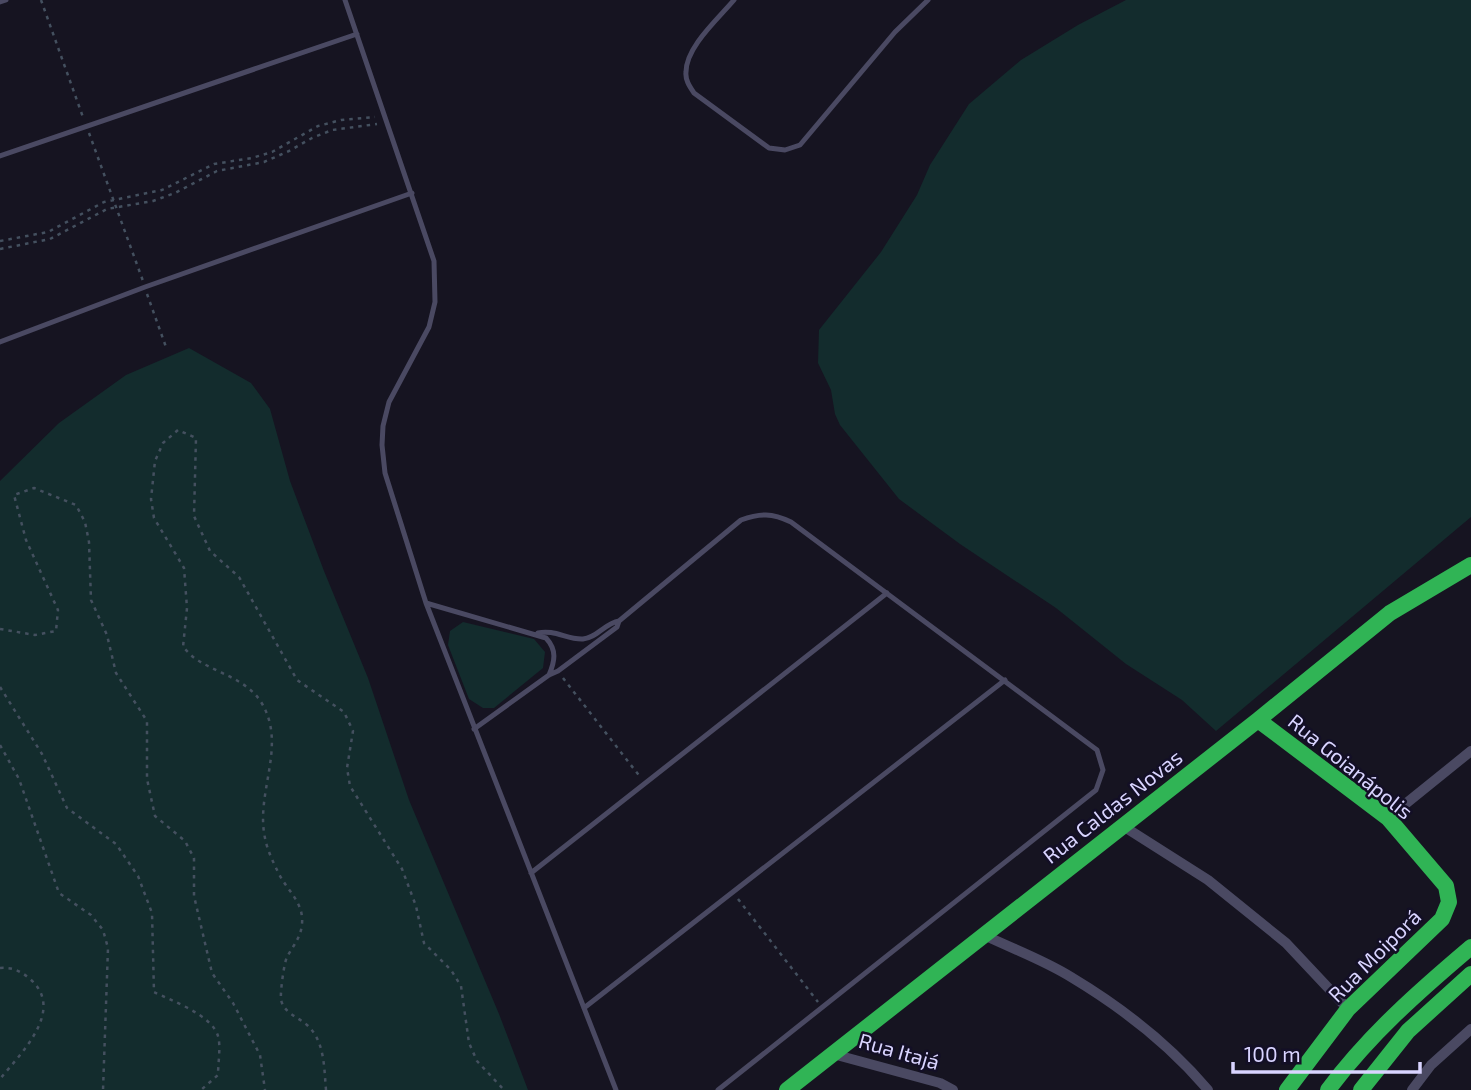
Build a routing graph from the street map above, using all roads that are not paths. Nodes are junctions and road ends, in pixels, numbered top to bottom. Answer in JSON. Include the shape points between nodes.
{"nodes":[{"id":1,"x":6,"y":0,"type":"edge"},
{"id":2,"x":345,"y":0,"type":"edge"},
{"id":3,"x":734,"y":0,"type":"edge"},
{"id":4,"x":928,"y":0,"type":"edge"},
{"id":5,"x":0,"y":2,"type":"edge"},
{"id":6,"x":357,"y":34,"type":"junction"},
{"id":7,"x":0,"y":156,"type":"edge"},
{"id":8,"x":412,"y":193,"type":"junction"},
{"id":9,"x":0,"y":342,"type":"edge"},
{"id":10,"x":1471,"y":565,"type":"edge"},
{"id":11,"x":887,"y":593,"type":"junction"},
{"id":12,"x":426,"y":603,"type":"junction"},
{"id":13,"x":619,"y":621,"type":"junction"},
{"id":14,"x":538,"y":633,"type":"junction"},
{"id":15,"x":549,"y":675,"type":"junction"},
{"id":16,"x":1005,"y":680,"type":"junction"},
{"id":17,"x":1258,"y":720,"type":"junction"},
{"id":18,"x":474,"y":729,"type":"junction"},
{"id":19,"x":1471,"y":751,"type":"edge"},
{"id":20,"x":1388,"y":818,"type":"junction"},
{"id":21,"x":1123,"y":826,"type":"junction"},
{"id":22,"x":531,"y":873,"type":"junction"},
{"id":23,"x":1442,"y":919,"type":"joint"},
{"id":24,"x":984,"y":935,"type":"junction"},
{"id":25,"x":1471,"y":947,"type":"edge"},
{"id":26,"x":1471,"y":974,"type":"edge"},
{"id":27,"x":584,"y":1007,"type":"junction"},
{"id":28,"x":1348,"y":1010,"type":"junction"},
{"id":29,"x":1471,"y":1029,"type":"edge"},
{"id":30,"x":833,"y":1054,"type":"junction"},
{"id":31,"x":1349,"y":1063,"type":"junction"},
{"id":32,"x":1364,"y":1084,"type":"edge"},
{"id":33,"x":616,"y":1090,"type":"edge"},
{"id":34,"x":718,"y":1090,"type":"edge"},
{"id":35,"x":787,"y":1090,"type":"edge"},
{"id":36,"x":953,"y":1090,"type":"edge"},
{"id":37,"x":1208,"y":1090,"type":"edge"},
{"id":38,"x":1287,"y":1090,"type":"edge"},
{"id":39,"x":1328,"y":1090,"type":"edge"},
{"id":40,"x":1413,"y":1090,"type":"edge"}],
"edges":[{"from":1,"to":5,"type":"lane"},
{"from":2,"to":6,"type":"lane"},
{"from":3,"to":4,"type":"lane","via":[[690,52],[687,80],[694,93],[769,148],[780,150],[800,145],[895,32]]},
{"from":6,"to":7,"type":"lane"},
{"from":6,"to":8,"type":"lane"},
{"from":8,"to":9,"type":"lane"},
{"from":8,"to":12,"type":"lane","via":[[434,261],[435,302],[429,327],[389,402],[382,445],[385,473]]},
{"from":10,"to":17,"type":"street","name":"Rua Caldas Novas","via":[[1390,613]]},
{"from":11,"to":13,"type":"lane","via":[[791,522],[759,514],[741,520]]},
{"from":11,"to":16,"type":"lane"},
{"from":11,"to":22,"type":"lane"},
{"from":12,"to":14,"type":"lane"},
{"from":12,"to":18,"type":"lane"},
{"from":13,"to":14,"type":"lane","via":[[591,638]]},
{"from":13,"to":15,"type":"lane","via":[[617,627]]},
{"from":14,"to":15,"type":"lane","via":[[554,646]]},
{"from":15,"to":18,"type":"lane"},
{"from":16,"to":27,"type":"lane"},
{"from":16,"to":34,"type":"lane","via":[[1097,750],[1103,770],[1096,790]]},
{"from":17,"to":20,"type":"street","name":"Rua Goianápolis"},
{"from":17,"to":21,"type":"street","name":"Rua Caldas Novas"},
{"from":18,"to":22,"type":"lane"},
{"from":19,"to":20,"type":"street"},
{"from":20,"to":23,"type":"street","name":"Rua Goianápolis","via":[[1446,886],[1449,902]]},
{"from":21,"to":24,"type":"street","name":"Rua Caldas Novas"},
{"from":21,"to":28,"type":"street","via":[[1208,880],[1286,943]]},
{"from":22,"to":27,"type":"lane"},
{"from":23,"to":28,"type":"street","name":"Rua Moiporá"},
{"from":24,"to":30,"type":"street","name":"Rua Caldas Novas"},
{"from":24,"to":37,"type":"street","via":[[1070,975],[1128,1014]]},
{"from":25,"to":31,"type":"street","via":[[1404,1004]]},
{"from":26,"to":32,"type":"street","via":[[1408,1031]]},
{"from":27,"to":33,"type":"lane"},
{"from":28,"to":38,"type":"street","name":"Rua Moiporá"},
{"from":29,"to":40,"type":"street","via":[[1431,1065]]},
{"from":30,"to":35,"type":"street","name":"Rua Caldas Novas"},
{"from":30,"to":36,"type":"street","name":"Rua Itajá"},
{"from":31,"to":32,"type":"street"},
{"from":31,"to":39,"type":"street"}]}
